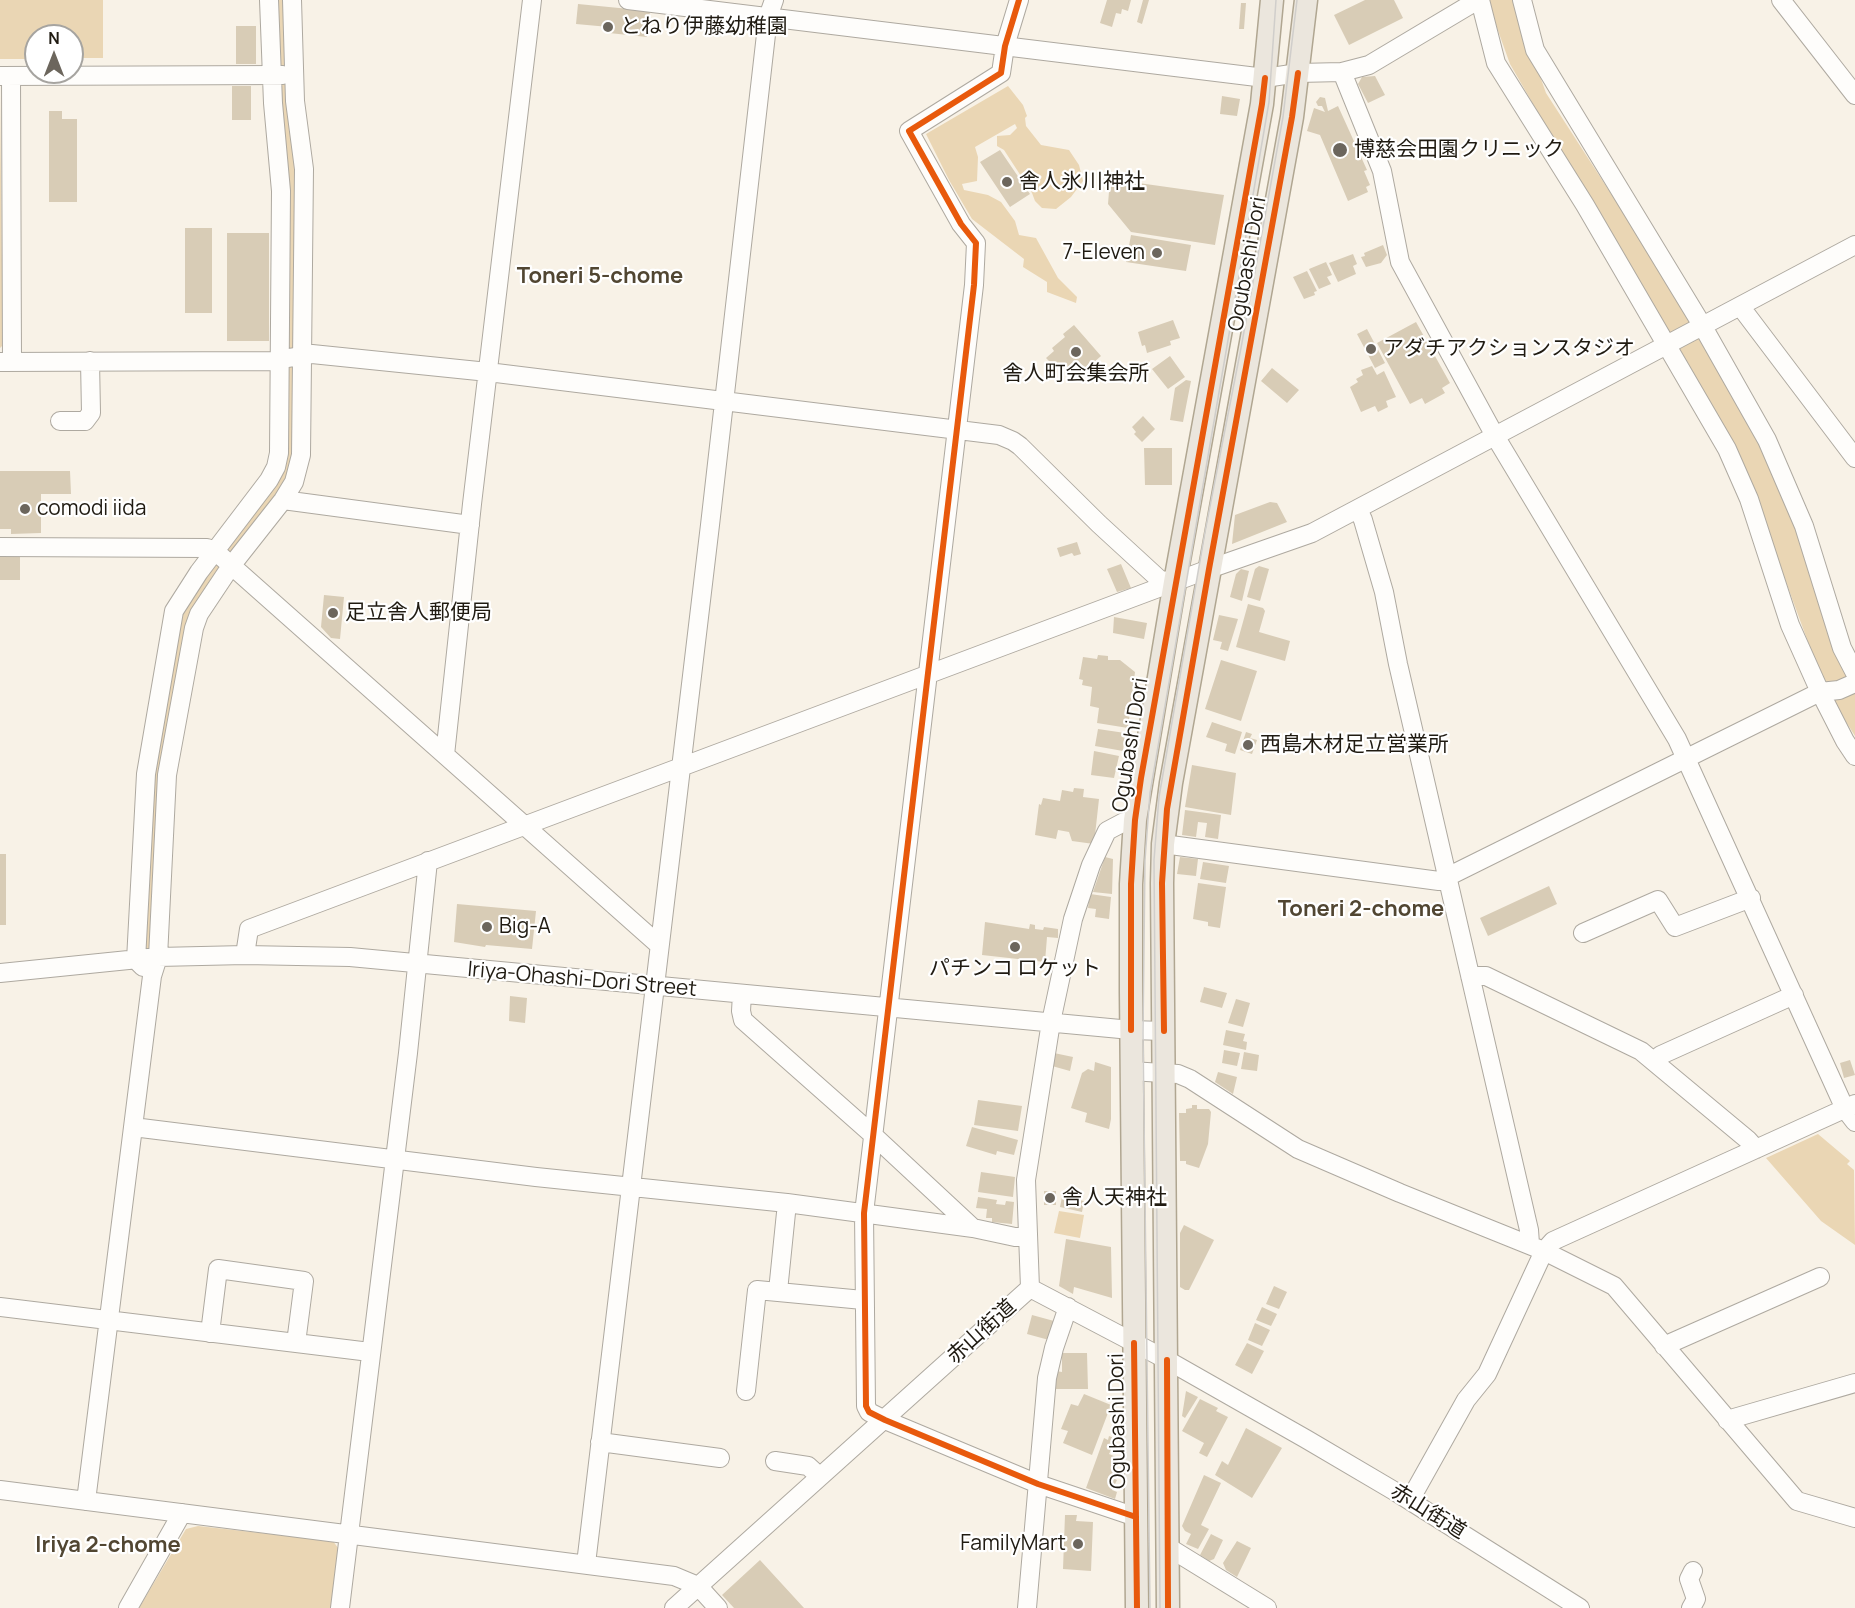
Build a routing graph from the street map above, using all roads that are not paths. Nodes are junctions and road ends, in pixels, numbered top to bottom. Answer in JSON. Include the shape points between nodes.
{"nodes":[{"id":1,"x":269,"y":0,"type":"edge"},
{"id":2,"x":292,"y":0,"type":"edge"},
{"id":3,"x":532,"y":0,"type":"edge"},
{"id":4,"x":628,"y":0,"type":"edge"},
{"id":5,"x":1018,"y":0,"type":"edge"},
{"id":6,"x":1272,"y":0,"type":"edge"},
{"id":7,"x":1306,"y":0,"type":"edge"},
{"id":8,"x":1479,"y":0,"type":"edge"},
{"id":9,"x":1522,"y":0,"type":"edge"},
{"id":10,"x":1781,"y":0,"type":"edge"},
{"id":11,"x":771,"y":9,"type":"edge"},
{"id":12,"x":1005,"y":46,"type":"junction"},
{"id":13,"x":1342,"y":72,"type":"junction"},
{"id":14,"x":1298,"y":73,"type":"junction"},
{"id":15,"x":272,"y":75,"type":"junction"},
{"id":16,"x":294,"y":75,"type":"junction"},
{"id":17,"x":5,"y":76,"type":"edge"},
{"id":18,"x":1264,"y":78,"type":"junction"},
{"id":19,"x":1852,"y":83,"type":"edge"},
{"id":20,"x":1855,"y":245,"type":"edge"},
{"id":21,"x":1740,"y":306,"type":"junction"},
{"id":22,"x":1702,"y":325,"type":"junction"},
{"id":23,"x":1666,"y":345,"type":"junction"},
{"id":24,"x":303,"y":355,"type":"junction"},
{"id":25,"x":280,"y":359,"type":"junction"},
{"id":26,"x":90,"y":361,"type":"junction"},
{"id":27,"x":6,"y":362,"type":"edge"},
{"id":28,"x":488,"y":372,"type":"junction"},
{"id":29,"x":724,"y":402,"type":"junction"},
{"id":30,"x":60,"y":421,"type":"dead end"},
{"id":31,"x":957,"y":430,"type":"junction"},
{"id":32,"x":1495,"y":436,"type":"junction"},
{"id":33,"x":1855,"y":458,"type":"edge"},
{"id":34,"x":283,"y":500,"type":"junction"},
{"id":35,"x":1358,"y":509,"type":"junction"},
{"id":36,"x":470,"y":525,"type":"junction"},
{"id":37,"x":0,"y":547,"type":"edge"},
{"id":38,"x":215,"y":552,"type":"junction"},
{"id":39,"x":231,"y":566,"type":"junction"},
{"id":40,"x":1209,"y":569,"type":"junction"},
{"id":41,"x":1175,"y":582,"type":"junction"},
{"id":42,"x":1855,"y":673,"type":"edge"},
{"id":43,"x":928,"y":675,"type":"junction"},
{"id":44,"x":1855,"y":683,"type":"edge"},
{"id":45,"x":1820,"y":692,"type":"junction"},
{"id":46,"x":445,"y":754,"type":"junction"},
{"id":47,"x":1855,"y":756,"type":"edge"},
{"id":48,"x":1687,"y":759,"type":"junction"},
{"id":49,"x":681,"y":766,"type":"junction"},
{"id":50,"x":1135,"y":820,"type":"junction"},
{"id":51,"x":525,"y":825,"type":"junction"},
{"id":52,"x":1163,"y":844,"type":"junction"},
{"id":53,"x":428,"y":861,"type":"junction"},
{"id":54,"x":1447,"y":878,"type":"junction"},
{"id":55,"x":1750,"y":898,"type":"junction"},
{"id":56,"x":1583,"y":933,"type":"dead end"},
{"id":57,"x":659,"y":945,"type":"junction"},
{"id":58,"x":245,"y":955,"type":"junction"},
{"id":59,"x":158,"y":957,"type":"junction"},
{"id":60,"x":136,"y":960,"type":"junction"},
{"id":61,"x":418,"y":964,"type":"junction"},
{"id":62,"x":0,"y":973,"type":"edge"},
{"id":63,"x":152,"y":976,"type":"junction"},
{"id":64,"x":1470,"y":976,"type":"junction"},
{"id":65,"x":654,"y":986,"type":"junction"},
{"id":66,"x":742,"y":994,"type":"junction"},
{"id":67,"x":1794,"y":995,"type":"junction"},
{"id":68,"x":889,"y":1007,"type":"junction"},
{"id":69,"x":1051,"y":1022,"type":"junction"},
{"id":70,"x":1131,"y":1030,"type":"junction"},
{"id":71,"x":1164,"y":1031,"type":"junction"},
{"id":72,"x":1653,"y":1061,"type":"junction"},
{"id":73,"x":1131,"y":1071,"type":"junction"},
{"id":74,"x":1164,"y":1072,"type":"junction"},
{"id":75,"x":1852,"y":1112,"type":"edge"},
{"id":76,"x":134,"y":1127,"type":"junction"},
{"id":77,"x":873,"y":1135,"type":"junction"},
{"id":78,"x":1756,"y":1149,"type":"junction"},
{"id":79,"x":394,"y":1159,"type":"junction"},
{"id":80,"x":630,"y":1186,"type":"junction"},
{"id":81,"x":786,"y":1203,"type":"junction"},
{"id":82,"x":864,"y":1213,"type":"junction"},
{"id":83,"x":973,"y":1228,"type":"junction"},
{"id":84,"x":1028,"y":1237,"type":"junction"},
{"id":85,"x":1537,"y":1248,"type":"junction"},
{"id":86,"x":1820,"y":1277,"type":"dead end"},
{"id":87,"x":1030,"y":1288,"type":"junction"},
{"id":88,"x":778,"y":1291,"type":"junction"},
{"id":89,"x":863,"y":1300,"type":"junction"},
{"id":90,"x":0,"y":1307,"type":"edge"},
{"id":91,"x":1068,"y":1307,"type":"junction"},
{"id":92,"x":108,"y":1320,"type":"junction"},
{"id":93,"x":210,"y":1333,"type":"junction"},
{"id":94,"x":1134,"y":1342,"type":"junction"},
{"id":95,"x":296,"y":1343,"type":"junction"},
{"id":96,"x":1664,"y":1346,"type":"junction"},
{"id":97,"x":370,"y":1352,"type":"junction"},
{"id":98,"x":1167,"y":1360,"type":"junction"},
{"id":99,"x":1855,"y":1383,"type":"edge"},
{"id":100,"x":746,"y":1391,"type":"dead end"},
{"id":101,"x":885,"y":1420,"type":"junction"},
{"id":102,"x":1727,"y":1420,"type":"junction"},
{"id":103,"x":600,"y":1442,"type":"junction"},
{"id":104,"x":720,"y":1458,"type":"dead end"},
{"id":105,"x":775,"y":1461,"type":"dead end"},
{"id":106,"x":819,"y":1476,"type":"junction"},
{"id":107,"x":1038,"y":1484,"type":"junction"},
{"id":108,"x":0,"y":1490,"type":"edge"},
{"id":109,"x":1410,"y":1500,"type":"junction"},
{"id":110,"x":87,"y":1501,"type":"junction"},
{"id":111,"x":182,"y":1513,"type":"junction"},
{"id":112,"x":1136,"y":1517,"type":"junction"},
{"id":113,"x":1855,"y":1518,"type":"edge"},
{"id":114,"x":349,"y":1534,"type":"junction"},
{"id":115,"x":1168,"y":1547,"type":"junction"},
{"id":116,"x":586,"y":1564,"type":"junction"},
{"id":117,"x":1693,"y":1571,"type":"dead end"},
{"id":118,"x":698,"y":1586,"type":"junction"},
{"id":119,"x":1258,"y":1606,"type":"edge"},
{"id":120,"x":128,"y":1608,"type":"edge"},
{"id":121,"x":340,"y":1608,"type":"edge"},
{"id":122,"x":674,"y":1608,"type":"edge"},
{"id":123,"x":718,"y":1608,"type":"edge"},
{"id":124,"x":1027,"y":1608,"type":"edge"},
{"id":125,"x":1137,"y":1608,"type":"edge"},
{"id":126,"x":1168,"y":1608,"type":"edge"},
{"id":127,"x":1580,"y":1608,"type":"edge"},
{"id":128,"x":1691,"y":1608,"type":"edge"}],
"edges":[{"from":1,"to":15,"type":"street"},
{"from":2,"to":16,"type":"street"},
{"from":3,"to":28,"type":"street"},
{"from":4,"to":11,"type":"street"},
{"from":5,"to":12,"type":"street"},
{"from":6,"to":18,"type":"main road","name":"Ogubashi Dori"},
{"from":7,"to":14,"type":"main road","name":"Ogubashi Dori"},
{"from":8,"to":13,"type":"street","via":[[1370,65]]},
{"from":8,"to":23,"type":"street","via":[[1496,63]]},
{"from":9,"to":22,"type":"street","via":[[1535,50]]},
{"from":10,"to":19,"type":"street"},
{"from":11,"to":12,"type":"street"},
{"from":11,"to":29,"type":"street"},
{"from":12,"to":18,"type":"street"},
{"from":12,"to":31,"type":"street","via":[[1000,73],[909,131],[961,224],[976,243]]},
{"from":13,"to":14,"type":"street"},
{"from":13,"to":32,"type":"street","via":[[1383,171],[1400,262]]},
{"from":14,"to":18,"type":"street"},
{"from":14,"to":40,"type":"main road","name":"Ogubashi Dori"},
{"from":15,"to":16,"type":"street"},
{"from":15,"to":17,"type":"street"},
{"from":15,"to":25,"type":"street","via":[[281,191]]},
{"from":16,"to":24,"type":"street","via":[[304,169]]},
{"from":17,"to":27,"type":"street"},
{"from":18,"to":41,"type":"main road","name":"Ogubashi Dori"},
{"from":20,"to":21,"type":"street"},
{"from":21,"to":22,"type":"street"},
{"from":21,"to":33,"type":"street"},
{"from":22,"to":23,"type":"street"},
{"from":22,"to":42,"type":"street","via":[[1767,440],[1804,526],[1842,648]]},
{"from":23,"to":32,"type":"street"},
{"from":23,"to":45,"type":"street","via":[[1727,449],[1749,499],[1790,626]]},
{"from":24,"to":25,"type":"street"},
{"from":24,"to":28,"type":"street"},
{"from":24,"to":34,"type":"street","via":[[301,455],[294,482]]},
{"from":25,"to":26,"type":"street"},
{"from":25,"to":38,"type":"street","via":[[276,467]]},
{"from":26,"to":27,"type":"street"},
{"from":26,"to":30,"type":"street","via":[[91,413],[85,421]]},
{"from":28,"to":29,"type":"street"},
{"from":28,"to":36,"type":"street"},
{"from":29,"to":31,"type":"street"},
{"from":29,"to":49,"type":"street"},
{"from":31,"to":41,"type":"street","via":[[999,435],[1013,441],[1160,580]]},
{"from":31,"to":43,"type":"street"},
{"from":32,"to":35,"type":"street"},
{"from":32,"to":48,"type":"street"},
{"from":34,"to":36,"type":"street"},
{"from":34,"to":39,"type":"street"},
{"from":35,"to":40,"type":"street","via":[[1311,533]]},
{"from":35,"to":54,"type":"street","via":[[1384,592]]},
{"from":36,"to":46,"type":"street"},
{"from":37,"to":38,"type":"street","via":[[207,548]]},
{"from":38,"to":39,"type":"street"},
{"from":38,"to":60,"type":"street","via":[[179,600],[171,624],[146,774]]},
{"from":39,"to":46,"type":"street"},
{"from":39,"to":59,"type":"street","via":[[194,628],[168,775]]},
{"from":40,"to":41,"type":"street"},
{"from":40,"to":52,"type":"main road","name":"Ogubashi Dori"},
{"from":41,"to":43,"type":"street"},
{"from":41,"to":50,"type":"main road","name":"Ogubashi Dori"},
{"from":43,"to":49,"type":"street"},
{"from":43,"to":68,"type":"street"},
{"from":44,"to":45,"type":"street"},
{"from":45,"to":47,"type":"street"},
{"from":45,"to":48,"type":"street"},
{"from":46,"to":51,"type":"street"},
{"from":48,"to":54,"type":"street"},
{"from":48,"to":55,"type":"street"},
{"from":49,"to":51,"type":"street"},
{"from":49,"to":57,"type":"street"},
{"from":50,"to":69,"type":"street","via":[[1107,831],[1098,848],[1073,919]]},
{"from":50,"to":70,"type":"main road","name":"Ogubashi Dori"},
{"from":51,"to":53,"type":"street"},
{"from":51,"to":57,"type":"street"},
{"from":52,"to":54,"type":"street","via":[[1439,881]]},
{"from":52,"to":71,"type":"main road","name":"Ogubashi Dori"},
{"from":53,"to":58,"type":"street","via":[[249,929]]},
{"from":53,"to":61,"type":"street"},
{"from":54,"to":64,"type":"street"},
{"from":55,"to":56,"type":"street","via":[[1675,927],[1658,900]]},
{"from":55,"to":67,"type":"street"},
{"from":57,"to":65,"type":"street"},
{"from":58,"to":59,"type":"street","name":"Iriya-Ohashi-Dori Street"},
{"from":58,"to":61,"type":"street","name":"Iriya-Ohashi-Dori Street","via":[[350,957]]},
{"from":59,"to":60,"type":"street","name":"Iriya-Ohashi-Dori Street"},
{"from":59,"to":63,"type":"street"},
{"from":60,"to":62,"type":"street","name":"Iriya-Ohashi-Dori Street"},
{"from":60,"to":63,"type":"street"},
{"from":61,"to":65,"type":"street","name":"Iriya-Ohashi-Dori Street"},
{"from":61,"to":79,"type":"street"},
{"from":63,"to":76,"type":"street"},
{"from":64,"to":72,"type":"street","via":[[1486,976]]},
{"from":64,"to":85,"type":"street","via":[[1529,1230]]},
{"from":65,"to":66,"type":"street","name":"Iriya-Ohashi-Dori Street"},
{"from":65,"to":80,"type":"street"},
{"from":66,"to":68,"type":"street","name":"Iriya-Ohashi-Dori Street"},
{"from":66,"to":77,"type":"street","via":[[743,1020]]},
{"from":67,"to":72,"type":"street"},
{"from":67,"to":75,"type":"street"},
{"from":68,"to":69,"type":"street","name":"Iriya-Ohashi-Dori Street"},
{"from":68,"to":77,"type":"street"},
{"from":69,"to":70,"type":"street","name":"Iriya-Ohashi-Dori Street"},
{"from":69,"to":84,"type":"street","via":[[1026,1180]]},
{"from":70,"to":71,"type":"street","name":"Iriya-Ohashi-Dori Street"},
{"from":70,"to":73,"type":"main road","name":"Ogubashi Dori"},
{"from":71,"to":74,"type":"main road","name":"Ogubashi Dori"},
{"from":72,"to":78,"type":"street"},
{"from":73,"to":74,"type":"street"},
{"from":73,"to":94,"type":"main road","name":"Ogubashi Dori"},
{"from":74,"to":85,"type":"street","via":[[1190,1079],[1298,1149]]},
{"from":74,"to":98,"type":"main road","name":"Ogubashi Dori"},
{"from":75,"to":78,"type":"street"},
{"from":76,"to":79,"type":"street"},
{"from":76,"to":92,"type":"street"},
{"from":77,"to":82,"type":"street"},
{"from":77,"to":83,"type":"street"},
{"from":78,"to":85,"type":"street"},
{"from":79,"to":80,"type":"street"},
{"from":79,"to":97,"type":"street"},
{"from":80,"to":81,"type":"street"},
{"from":80,"to":103,"type":"street"},
{"from":81,"to":82,"type":"street"},
{"from":81,"to":88,"type":"street"},
{"from":82,"to":83,"type":"street"},
{"from":82,"to":89,"type":"street"},
{"from":83,"to":84,"type":"street"},
{"from":84,"to":87,"type":"street"},
{"from":85,"to":96,"type":"street","via":[[1614,1286]]},
{"from":85,"to":109,"type":"street","via":[[1487,1374],[1466,1400]]},
{"from":86,"to":96,"type":"street"},
{"from":87,"to":91,"type":"street","name":"赤山街道"},
{"from":87,"to":101,"type":"street","name":"赤山街道"},
{"from":88,"to":89,"type":"street"},
{"from":88,"to":100,"type":"street","via":[[757,1290]]},
{"from":89,"to":101,"type":"street","via":[[866,1406],[869,1412]]},
{"from":90,"to":92,"type":"street"},
{"from":91,"to":94,"type":"street","name":"赤山街道"},
{"from":91,"to":107,"type":"street","via":[[1047,1378]]},
{"from":92,"to":93,"type":"street"},
{"from":92,"to":110,"type":"street"},
{"from":93,"to":95,"type":"street"},
{"from":93,"to":95,"type":"street","via":[[218,1269],[304,1281]]},
{"from":94,"to":98,"type":"street","name":"赤山街道"},
{"from":94,"to":112,"type":"main road","name":"Ogubashi Dori"},
{"from":95,"to":97,"type":"street"},
{"from":96,"to":102,"type":"street"},
{"from":97,"to":114,"type":"street"},
{"from":98,"to":109,"type":"street","name":"赤山街道"},
{"from":98,"to":115,"type":"main road","name":"Ogubashi Dori"},
{"from":99,"to":102,"type":"street"},
{"from":101,"to":106,"type":"street","name":"赤山街道"},
{"from":101,"to":107,"type":"street"},
{"from":102,"to":113,"type":"street","via":[[1797,1501]]},
{"from":103,"to":104,"type":"street"},
{"from":103,"to":116,"type":"street"},
{"from":105,"to":106,"type":"street","via":[[808,1466]]},
{"from":106,"to":118,"type":"street","name":"赤山街道"},
{"from":107,"to":112,"type":"street"},
{"from":107,"to":124,"type":"street"},
{"from":108,"to":110,"type":"street"},
{"from":109,"to":127,"type":"street","name":"赤山街道"},
{"from":110,"to":111,"type":"street"},
{"from":111,"to":114,"type":"street"},
{"from":111,"to":120,"type":"street"},
{"from":112,"to":125,"type":"main road","name":"Ogubashi Dori"},
{"from":114,"to":116,"type":"street"},
{"from":114,"to":121,"type":"street"},
{"from":115,"to":119,"type":"street"},
{"from":115,"to":126,"type":"main road","name":"Ogubashi Dori"},
{"from":116,"to":118,"type":"street","via":[[674,1576]]},
{"from":117,"to":128,"type":"street","via":[[1689,1579],[1696,1599]]},
{"from":118,"to":122,"type":"street","name":"赤山街道"},
{"from":118,"to":123,"type":"street"}]}
